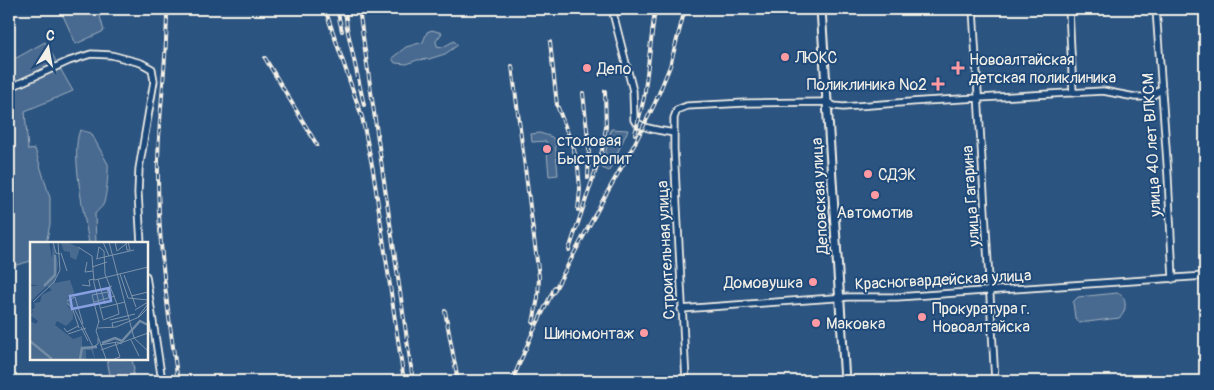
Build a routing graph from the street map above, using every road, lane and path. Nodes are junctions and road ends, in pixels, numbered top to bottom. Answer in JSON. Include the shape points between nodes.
{"nodes":[{"id":1,"x":612,"y":9,"type":"edge"},
{"id":2,"x":821,"y":9,"type":"edge"},
{"id":3,"x":973,"y":9,"type":"edge"},
{"id":4,"x":1069,"y":9,"type":"edge"},
{"id":5,"x":1156,"y":9,"type":"edge"},
{"id":6,"x":9,"y":88,"type":"edge"},
{"id":7,"x":1162,"y":88,"type":"junction"},
{"id":8,"x":1073,"y":93,"type":"junction"},
{"id":9,"x":978,"y":98,"type":"junction"},
{"id":10,"x":827,"y":102,"type":"junction"},
{"id":11,"x":674,"y":133,"type":"junction"},
{"id":12,"x":142,"y":242,"type":"edge"},
{"id":13,"x":1205,"y":276,"type":"edge"},
{"id":14,"x":1173,"y":279,"type":"junction"},
{"id":15,"x":148,"y":289,"type":"edge"},
{"id":16,"x":989,"y":290,"type":"junction"},
{"id":17,"x":839,"y":299,"type":"junction"},
{"id":18,"x":682,"y":309,"type":"junction"},
{"id":19,"x":162,"y":381,"type":"edge"},
{"id":20,"x":686,"y":381,"type":"edge"},
{"id":21,"x":845,"y":381,"type":"edge"},
{"id":22,"x":995,"y":381,"type":"edge"}],
"edges":[{"from":1,"to":11,"type":"street","via":[[633,92],[634,120],[648,128]]},
{"from":2,"to":10,"type":"street","name":"Деповская улица"},
{"from":3,"to":9,"type":"street","name":"улица Гагарина"},
{"from":4,"to":8,"type":"street"},
{"from":5,"to":7,"type":"street","name":"улица 40 лет ВЛКСМ"},
{"from":6,"to":12,"type":"street","via":[[91,54],[111,55],[152,69],[154,81],[139,169]]},
{"from":7,"to":8,"type":"street","via":[[1151,97],[1104,91]]},
{"from":7,"to":14,"type":"street","name":"улица 40 лет ВЛКСМ"},
{"from":8,"to":9,"type":"street"},
{"from":9,"to":10,"type":"street","via":[[843,107]]},
{"from":9,"to":16,"type":"street","name":"улица Гагарина"},
{"from":10,"to":11,"type":"street","name":"Строительная улица","via":[[687,106],[677,110]]},
{"from":10,"to":17,"type":"street","name":"Деповская улица"},
{"from":11,"to":18,"type":"street","name":"Строительная улица"},
{"from":13,"to":14,"type":"street","name":"Красногвардейская улица"},
{"from":14,"to":16,"type":"street","name":"Красногвардейская улица"},
{"from":15,"to":19,"type":"street"},
{"from":16,"to":17,"type":"street","name":"Красногвардейская улица"},
{"from":16,"to":22,"type":"street","name":"улица Гагарина"},
{"from":17,"to":18,"type":"street","name":"Красногвардейская улица"},
{"from":17,"to":21,"type":"street","name":"Деповская улица"},
{"from":18,"to":20,"type":"street","name":"Строительная улица"}]}
